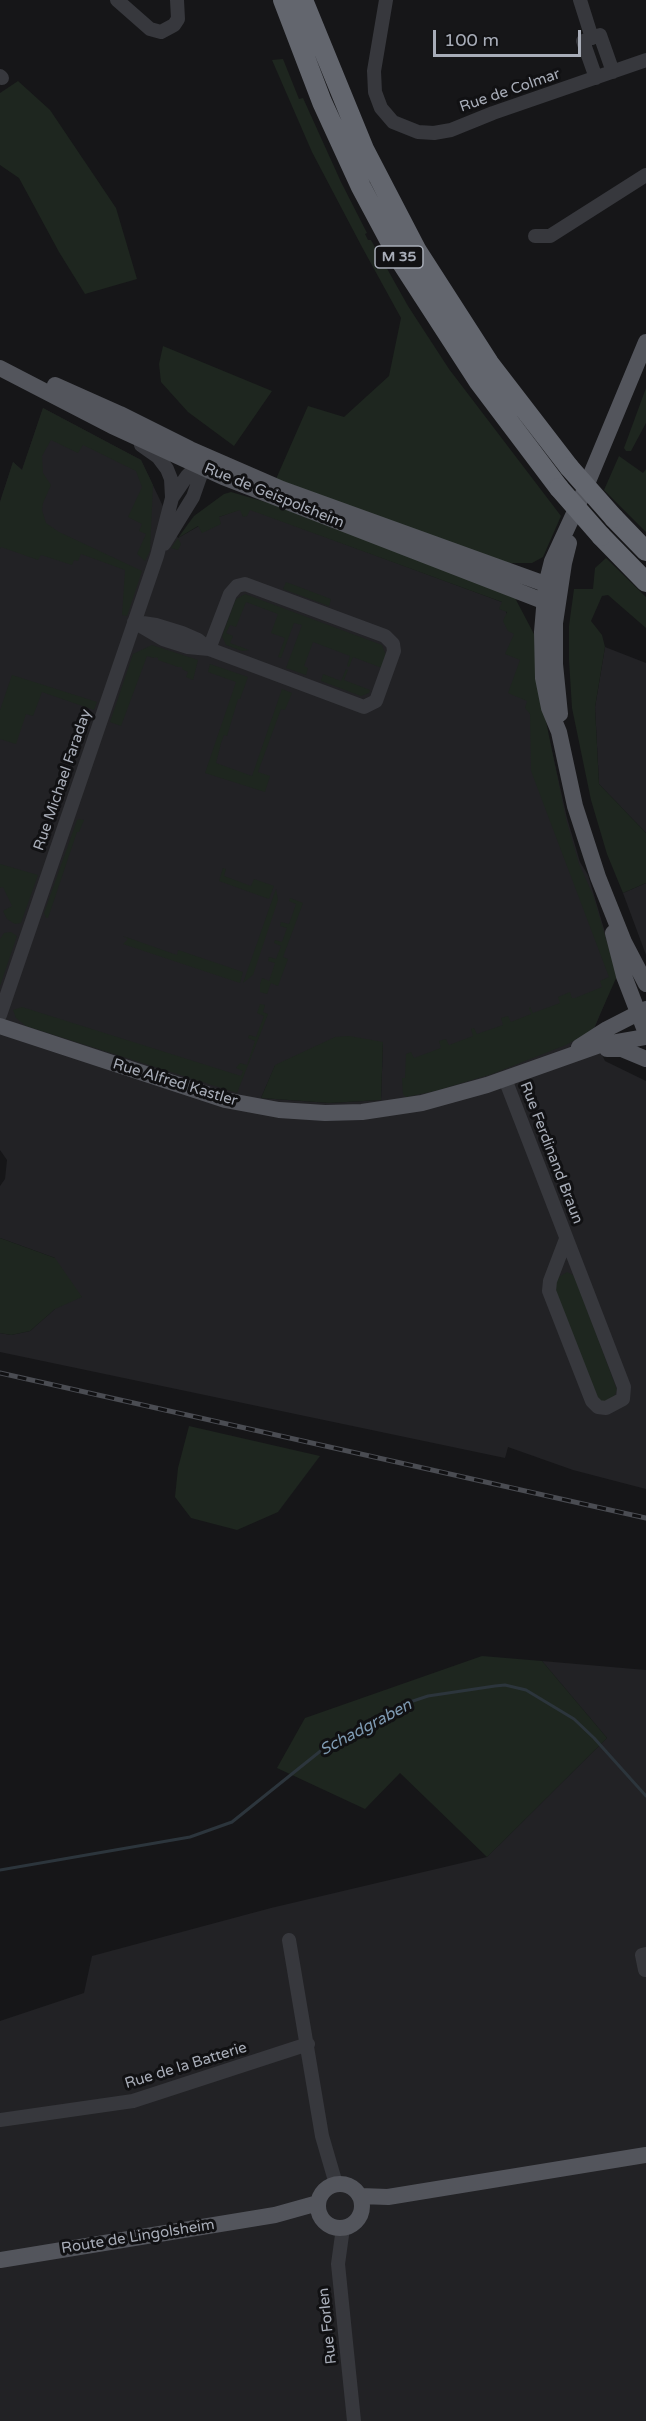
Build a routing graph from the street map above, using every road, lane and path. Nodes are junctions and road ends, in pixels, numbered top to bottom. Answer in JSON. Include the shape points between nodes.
{"nodes":[{"id":1,"x":117,"y":0,"type":"edge"},
{"id":2,"x":177,"y":0,"type":"edge"},
{"id":3,"x":283,"y":0,"type":"edge"},
{"id":4,"x":303,"y":0,"type":"edge"},
{"id":5,"x":386,"y":0,"type":"edge"},
{"id":6,"x":580,"y":0,"type":"edge"},
{"id":7,"x":592,"y":38,"type":"junction"},
{"id":8,"x":646,"y":60,"type":"edge"},
{"id":9,"x":613,"y":72,"type":"junction"},
{"id":10,"x":596,"y":78,"type":"junction"},
{"id":11,"x":646,"y":175,"type":"edge"},
{"id":12,"x":535,"y":236,"type":"dead end"},
{"id":13,"x":646,"y":342,"type":"edge"},
{"id":14,"x":0,"y":363,"type":"edge"},
{"id":15,"x":0,"y":368,"type":"edge"},
{"id":16,"x":112,"y":426,"type":"junction"},
{"id":17,"x":202,"y":463,"type":"junction"},
{"id":18,"x":224,"y":477,"type":"junction"},
{"id":19,"x":193,"y":497,"type":"junction"},
{"id":20,"x":172,"y":498,"type":"junction"},
{"id":21,"x":646,"y":551,"type":"edge"},
{"id":22,"x":157,"y":556,"type":"junction"},
{"id":23,"x":646,"y":582,"type":"edge"},
{"id":24,"x":553,"y":587,"type":"junction"},
{"id":25,"x":550,"y":604,"type":"junction"},
{"id":26,"x":134,"y":622,"type":"junction"},
{"id":27,"x":209,"y":650,"type":"junction"},
{"id":28,"x":598,"y":878,"type":"junction"},
{"id":29,"x":646,"y":984,"type":"edge"},
{"id":30,"x":642,"y":1010,"type":"edge"},
{"id":31,"x":0,"y":1015,"type":"edge"},
{"id":32,"x":0,"y":1026,"type":"edge"},
{"id":33,"x":646,"y":1035,"type":"edge"},
{"id":34,"x":589,"y":1050,"type":"junction"},
{"id":35,"x":564,"y":1057,"type":"junction"},
{"id":36,"x":646,"y":1059,"type":"edge"},
{"id":37,"x":505,"y":1078,"type":"junction"},
{"id":38,"x":566,"y":1239,"type":"junction"},
{"id":39,"x":289,"y":1940,"type":"dead end"},
{"id":40,"x":646,"y":1954,"type":"edge"},
{"id":41,"x":645,"y":1970,"type":"edge"},
{"id":42,"x":308,"y":2044,"type":"junction"},
{"id":43,"x":0,"y":2120,"type":"edge"},
{"id":44,"x":646,"y":2155,"type":"edge"},
{"id":45,"x":336,"y":2184,"type":"junction"},
{"id":46,"x":361,"y":2203,"type":"junction"},
{"id":47,"x":318,"y":2209,"type":"junction"},
{"id":48,"x":343,"y":2228,"type":"junction"},
{"id":49,"x":0,"y":2260,"type":"edge"},
{"id":50,"x":354,"y":2421,"type":"edge"}],
"edges":[{"from":1,"to":2,"type":"street","via":[[150,29],[161,32],[178,19]]},
{"from":3,"to":23,"type":"highway","number":"M 35","bridge":true,"via":[[322,102],[400,260],[478,382],[559,488]]},
{"from":4,"to":21,"type":"highway","number":"M 35","bridge":true,"via":[[364,148],[417,252],[489,363],[569,467]]},
{"from":5,"to":10,"type":"street","name":"Rue de Colmar","via":[[374,71],[375,92],[381,108],[393,122],[418,132],[451,130]]},
{"from":6,"to":7,"type":"street"},
{"from":7,"to":9,"type":"street","via":[[600,35]]},
{"from":7,"to":10,"type":"street","via":[[583,41]]},
{"from":8,"to":9,"type":"street","name":"Rue de Colmar"},
{"from":9,"to":10,"type":"street","name":"Rue de Colmar"},
{"from":11,"to":12,"type":"street","via":[[550,237]]},
{"from":13,"to":24,"type":"main road","via":[[558,546]]},
{"from":14,"to":17,"type":"main road","name":"Rue de Geispolsheim","via":[[120,414]]},
{"from":15,"to":16,"type":"main road","name":"Rue de Geispolsheim"},
{"from":16,"to":17,"type":"main road","name":"Rue de Geispolsheim"},
{"from":16,"to":20,"type":"street","name":"Rue Michael Faraday","via":[[164,463],[171,479]]},
{"from":17,"to":18,"type":"main road","name":"Rue de Geispolsheim"},
{"from":17,"to":19,"type":"street","name":"Rue Michael Faraday"},
{"from":17,"to":20,"type":"street","name":"Rue Michael Faraday","via":[[180,484]]},
{"from":17,"to":24,"type":"main road","name":"Rue de Geispolsheim"},
{"from":18,"to":19,"type":"street","name":"Rue Michael Faraday","via":[[209,482]]},
{"from":18,"to":25,"type":"main road","name":"Rue de Geispolsheim"},
{"from":19,"to":22,"type":"street","name":"Rue Michael Faraday"},
{"from":20,"to":22,"type":"street","name":"Rue Michael Faraday"},
{"from":22,"to":26,"type":"street","name":"Rue Michael Faraday"},
{"from":24,"to":25,"type":"main road"},
{"from":25,"to":28,"type":"main road","via":[[543,678],[575,806]]},
{"from":26,"to":27,"type":"street","via":[[171,642]]},
{"from":26,"to":31,"type":"street","name":"Rue Michael Faraday"},
{"from":27,"to":27,"type":"street","via":[[364,707],[376,701],[394,651],[385,636],[245,585],[237,586],[230,594]]},
{"from":28,"to":29,"type":"main road"},
{"from":28,"to":30,"type":"main road","via":[[630,992]]},
{"from":30,"to":33,"type":"main road"},
{"from":30,"to":35,"type":"main road","name":"Rue Alfred Kastler"},
{"from":32,"to":37,"type":"main road","name":"Rue Alfred Kastler","via":[[201,1094],[279,1110],[343,1113],[394,1108]]},
{"from":33,"to":34,"type":"main road","name":"Rue Alfred Kastler"},
{"from":34,"to":35,"type":"main road","name":"Rue Alfred Kastler"},
{"from":34,"to":36,"type":"main road","via":[[622,1049]]},
{"from":35,"to":37,"type":"main road","name":"Rue Alfred Kastler"},
{"from":37,"to":38,"type":"street","name":"Rue Ferdinand Braun"},
{"from":38,"to":38,"type":"street","name":"Rue Ferdinand Braun","via":[[549,1291],[592,1401],[606,1408],[623,1399],[624,1387]]},
{"from":39,"to":42,"type":"street"},
{"from":40,"to":41,"type":"street","via":[[642,1955]]},
{"from":42,"to":43,"type":"street","name":"Rue de la Batterie","via":[[134,2101]]},
{"from":42,"to":45,"type":"street","via":[[322,2136]]},
{"from":44,"to":46,"type":"main road"},
{"from":45,"to":46,"type":"main road","via":[[350,2186]]},
{"from":45,"to":47,"type":"main road","via":[[324,2190]]},
{"from":46,"to":48,"type":"main road","via":[[356,2222]]},
{"from":47,"to":48,"type":"main road","via":[[329,2226]]},
{"from":47,"to":49,"type":"main road","name":"Route de Lingolsheim"},
{"from":48,"to":50,"type":"street","name":"Rue Forlen","via":[[338,2264]]}]}
